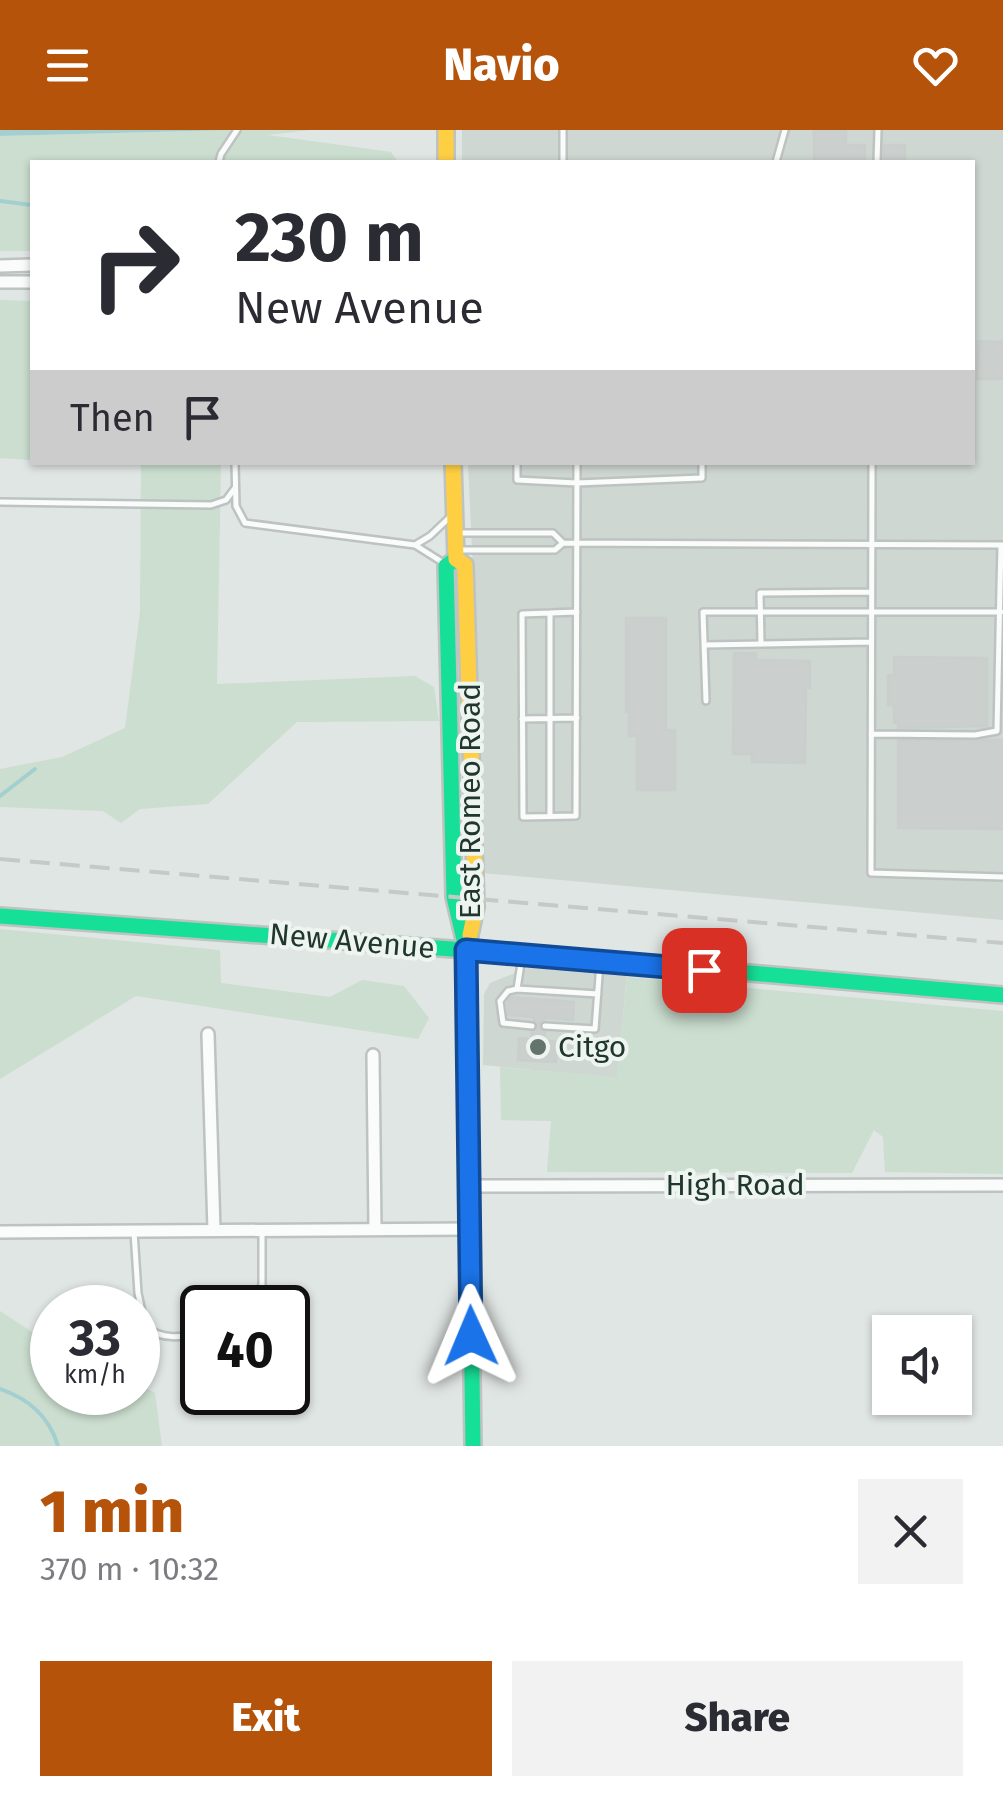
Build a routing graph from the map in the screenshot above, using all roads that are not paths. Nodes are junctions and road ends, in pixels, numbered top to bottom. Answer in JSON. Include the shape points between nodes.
{"nodes":[{"id":1,"x":237,"y":130,"type":"edge"},
{"id":2,"x":446,"y":130,"type":"edge"},
{"id":3,"x":563,"y":130,"type":"edge"},
{"id":4,"x":784,"y":130,"type":"edge"},
{"id":5,"x":878,"y":130,"type":"edge"},
{"id":6,"x":220,"y":160,"type":"edge"},
{"id":7,"x":446,"y":160,"type":"edge"},
{"id":8,"x":563,"y":160,"type":"edge"},
{"id":9,"x":776,"y":160,"type":"edge"},
{"id":10,"x":877,"y":160,"type":"edge"},
{"id":11,"x":30,"y":265,"type":"edge"},
{"id":12,"x":0,"y":266,"type":"edge"},
{"id":13,"x":0,"y":282,"type":"edge"},
{"id":14,"x":30,"y":282,"type":"edge"},
{"id":15,"x":234,"y":465,"type":"edge"},
{"id":16,"x":453,"y":465,"type":"edge"},
{"id":17,"x":518,"y":465,"type":"edge"},
{"id":18,"x":577,"y":465,"type":"edge"},
{"id":19,"x":702,"y":465,"type":"edge"},
{"id":20,"x":872,"y":465,"type":"edge"},
{"id":21,"x":577,"y":482,"type":"junction"},
{"id":22,"x":236,"y":486,"type":"junction"},
{"id":23,"x":0,"y":502,"type":"edge"},
{"id":24,"x":455,"y":512,"type":"junction"},
{"id":25,"x":563,"y":543,"type":"junction"},
{"id":26,"x":578,"y":543,"type":"junction"},
{"id":27,"x":415,"y":545,"type":"junction"},
{"id":28,"x":871,"y":545,"type":"junction"},
{"id":29,"x":1002,"y":545,"type":"edge"},
{"id":30,"x":453,"y":552,"type":"junction"},
{"id":31,"x":1001,"y":586,"type":"edge"},
{"id":32,"x":871,"y":592,"type":"junction"},
{"id":33,"x":578,"y":612,"type":"junction"},
{"id":34,"x":871,"y":612,"type":"junction"},
{"id":35,"x":1001,"y":612,"type":"edge"},
{"id":36,"x":550,"y":613,"type":"junction"},
{"id":37,"x":760,"y":614,"type":"junction"},
{"id":38,"x":870,"y":642,"type":"junction"},
{"id":39,"x":761,"y":643,"type":"junction"},
{"id":40,"x":704,"y":645,"type":"junction"},
{"id":41,"x":706,"y":701,"type":"dead end"},
{"id":42,"x":550,"y":718,"type":"junction"},
{"id":43,"x":577,"y":718,"type":"junction"},
{"id":44,"x":522,"y":719,"type":"junction"},
{"id":45,"x":870,"y":734,"type":"junction"},
{"id":46,"x":550,"y":815,"type":"junction"},
{"id":47,"x":1003,"y":877,"type":"edge"},
{"id":48,"x":0,"y":916,"type":"edge"},
{"id":49,"x":466,"y":950,"type":"junction"},
{"id":50,"x":522,"y":955,"type":"junction"},
{"id":51,"x":600,"y":960,"type":"junction"},
{"id":52,"x":518,"y":989,"type":"junction"},
{"id":53,"x":598,"y":994,"type":"junction"},
{"id":54,"x":1003,"y":995,"type":"edge"},
{"id":55,"x":532,"y":1026,"type":"dead end"},
{"id":56,"x":546,"y":1026,"type":"dead end"},
{"id":57,"x":208,"y":1034,"type":"dead end"},
{"id":58,"x":374,"y":1054,"type":"dead end"},
{"id":59,"x":1003,"y":1185,"type":"edge"},
{"id":60,"x":468,"y":1186,"type":"junction"},
{"id":61,"x":375,"y":1229,"type":"junction"},
{"id":62,"x":469,"y":1229,"type":"junction"},
{"id":63,"x":214,"y":1230,"type":"junction"},
{"id":64,"x":262,"y":1230,"type":"junction"},
{"id":65,"x":134,"y":1231,"type":"junction"},
{"id":66,"x":0,"y":1232,"type":"edge"},
{"id":67,"x":262,"y":1285,"type":"edge"},
{"id":68,"x":180,"y":1335,"type":"edge"},
{"id":69,"x":473,"y":1446,"type":"edge"}],
"edges":[{"from":1,"to":6,"type":"lane"},
{"from":2,"to":7,"type":"main road"},
{"from":3,"to":8,"type":"lane"},
{"from":4,"to":9,"type":"lane"},
{"from":5,"to":10,"type":"lane"},
{"from":11,"to":12,"type":"street"},
{"from":13,"to":14,"type":"street"},
{"from":15,"to":22,"type":"lane"},
{"from":16,"to":24,"type":"main road","name":"East Romeo Road"},
{"from":17,"to":21,"type":"lane","via":[[518,480]]},
{"from":18,"to":21,"type":"lane"},
{"from":19,"to":21,"type":"lane","via":[[702,478]]},
{"from":20,"to":28,"type":"lane"},
{"from":21,"to":26,"type":"lane"},
{"from":22,"to":23,"type":"lane","via":[[226,500],[211,505]]},
{"from":22,"to":27,"type":"lane","via":[[244,523]]},
{"from":24,"to":27,"type":"lane"},
{"from":24,"to":30,"type":"main road","name":"East Romeo Road"},
{"from":25,"to":26,"type":"lane"},
{"from":25,"to":30,"type":"lane","via":[[555,550]]},
{"from":25,"to":30,"type":"lane","via":[[553,533]]},
{"from":26,"to":28,"type":"lane"},
{"from":26,"to":33,"type":"lane"},
{"from":27,"to":30,"type":"lane"},
{"from":28,"to":29,"type":"lane"},
{"from":28,"to":32,"type":"lane"},
{"from":29,"to":31,"type":"lane"},
{"from":30,"to":49,"type":"main road","name":"East Romeo Road","via":[[465,565],[472,724],[476,907]]},
{"from":31,"to":35,"type":"lane"},
{"from":32,"to":34,"type":"lane"},
{"from":32,"to":37,"type":"lane","via":[[760,593]]},
{"from":33,"to":36,"type":"lane"},
{"from":33,"to":43,"type":"lane"},
{"from":34,"to":35,"type":"lane"},
{"from":34,"to":37,"type":"lane"},
{"from":34,"to":38,"type":"lane"},
{"from":35,"to":45,"type":"lane","via":[[997,731]]},
{"from":36,"to":42,"type":"lane"},
{"from":36,"to":44,"type":"lane","via":[[522,614]]},
{"from":37,"to":39,"type":"lane"},
{"from":37,"to":40,"type":"lane","via":[[703,612]]},
{"from":38,"to":39,"type":"lane"},
{"from":38,"to":45,"type":"lane"},
{"from":39,"to":40,"type":"lane"},
{"from":40,"to":41,"type":"lane"},
{"from":42,"to":43,"type":"lane"},
{"from":42,"to":44,"type":"lane"},
{"from":42,"to":46,"type":"lane"},
{"from":43,"to":46,"type":"lane","via":[[576,816]]},
{"from":44,"to":46,"type":"lane","via":[[523,817]]},
{"from":45,"to":47,"type":"lane","via":[[870,873]]},
{"from":48,"to":49,"type":"main road","name":"New Avenue"},
{"from":49,"to":50,"type":"main road","name":"New Avenue"},
{"from":49,"to":60,"type":"main road"},
{"from":50,"to":51,"type":"main road","name":"New Avenue"},
{"from":50,"to":52,"type":"lane"},
{"from":51,"to":53,"type":"lane"},
{"from":51,"to":54,"type":"main road","name":"New Avenue"},
{"from":52,"to":53,"type":"lane"},
{"from":52,"to":55,"type":"lane","via":[[500,1001],[503,1023]]},
{"from":53,"to":56,"type":"lane","via":[[595,1029]]},
{"from":57,"to":63,"type":"street"},
{"from":58,"to":61,"type":"street"},
{"from":59,"to":60,"type":"street","name":"High Road"},
{"from":60,"to":62,"type":"main road"},
{"from":61,"to":62,"type":"street"},
{"from":61,"to":64,"type":"street"},
{"from":62,"to":69,"type":"main road"},
{"from":63,"to":64,"type":"street"},
{"from":63,"to":65,"type":"street"},
{"from":64,"to":67,"type":"lane"},
{"from":65,"to":66,"type":"street"},
{"from":65,"to":68,"type":"lane","via":[[145,1326],[165,1337]]}]}
